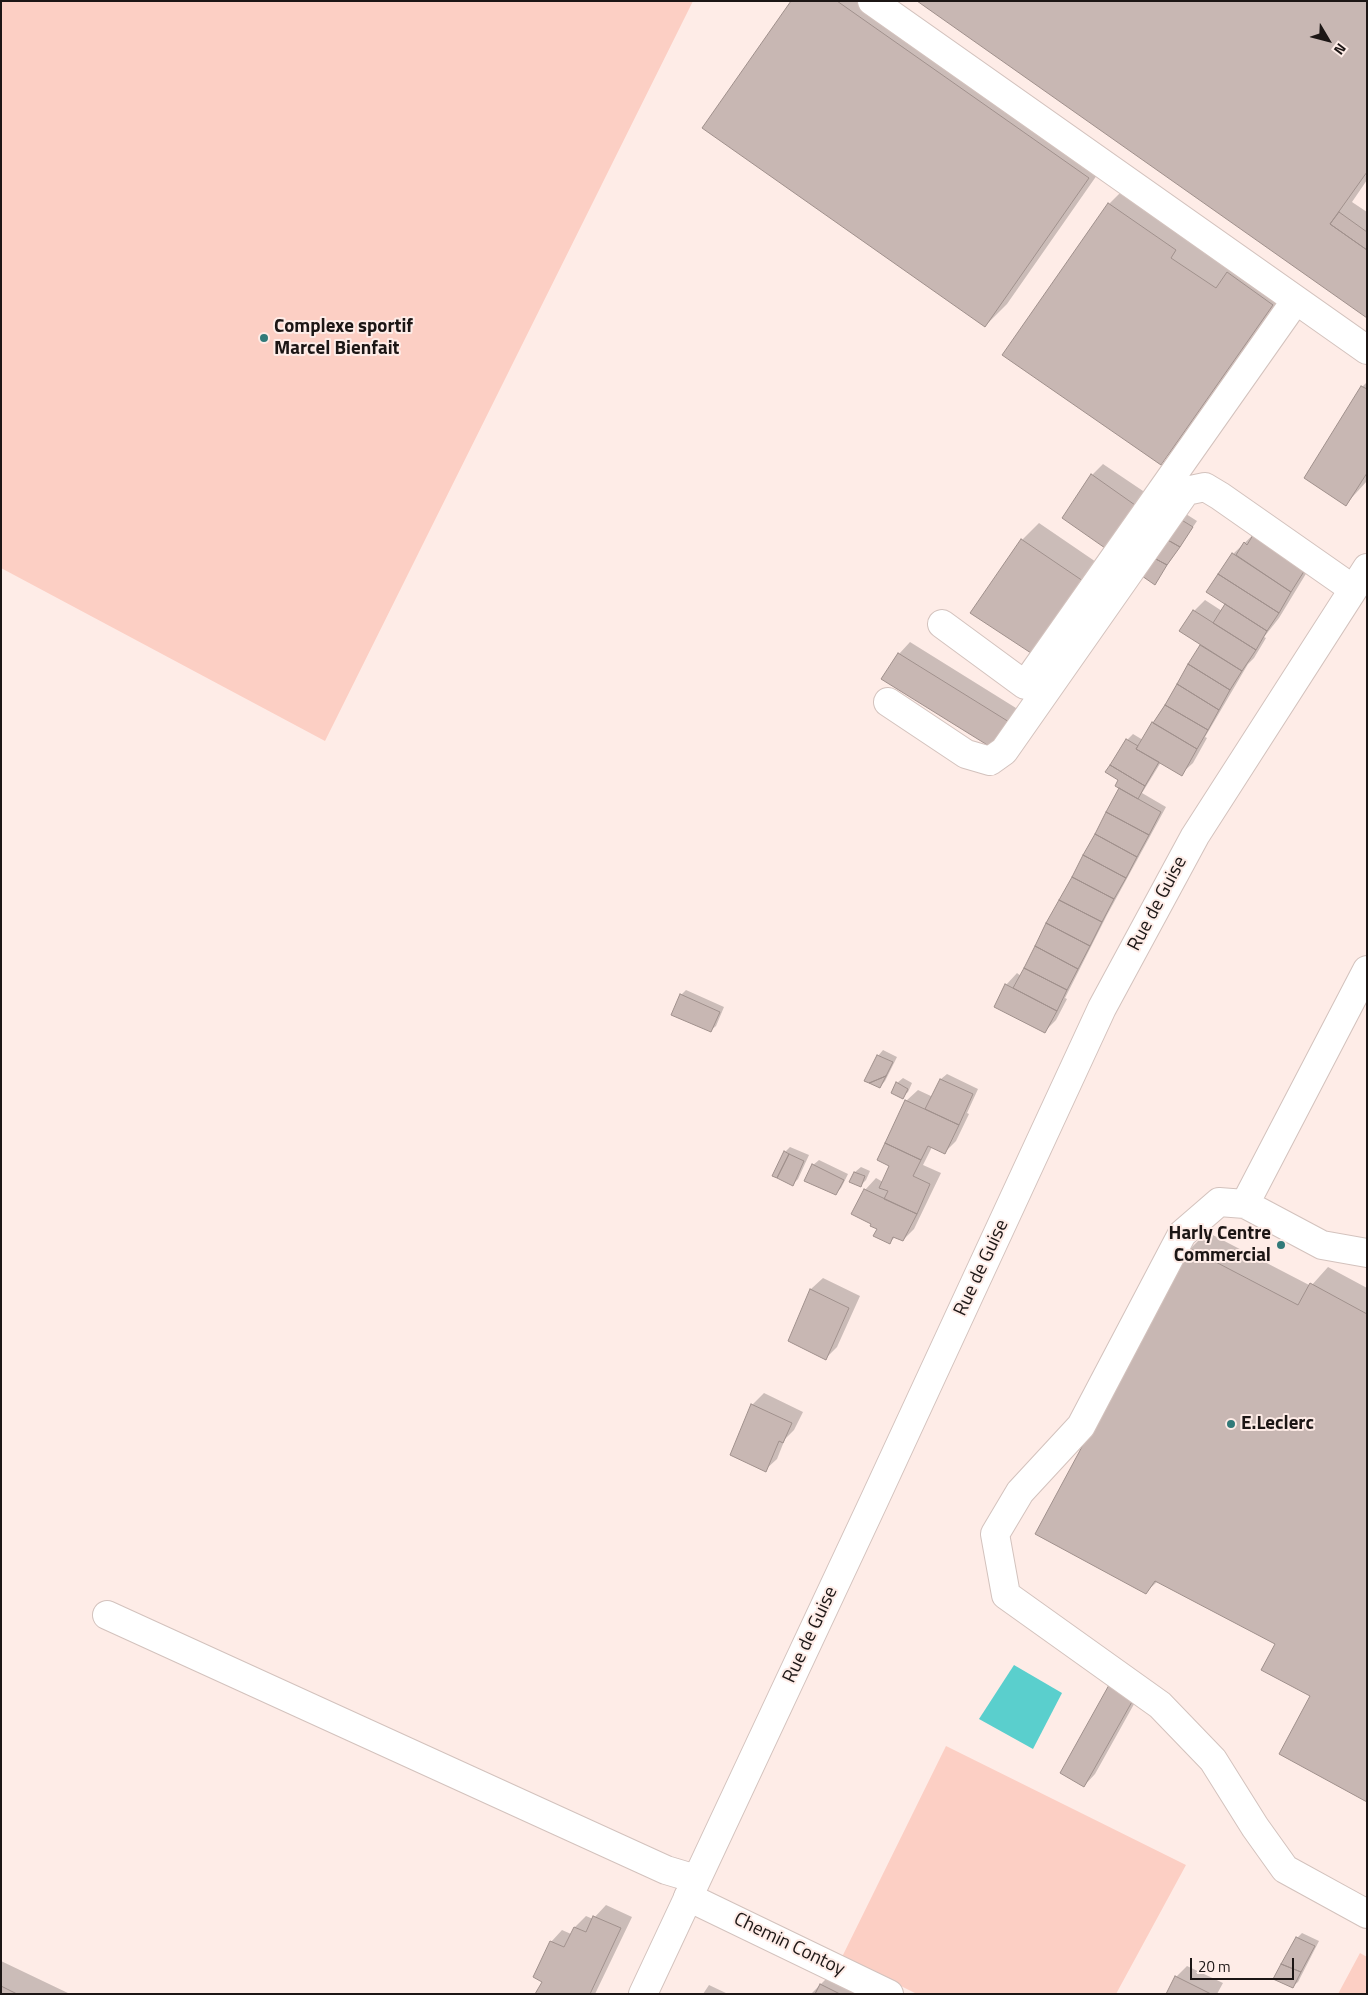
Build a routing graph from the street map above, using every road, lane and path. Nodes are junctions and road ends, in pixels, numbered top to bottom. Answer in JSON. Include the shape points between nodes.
{"nodes":[{"id":1,"x":872,"y":1,"type":"edge"},
{"id":2,"x":1296,"y":300,"type":"junction"},
{"id":3,"x":1367,"y":350,"type":"edge"},
{"id":4,"x":1360,"y":579,"type":"edge"},
{"id":5,"x":942,"y":624,"type":"dead end"},
{"id":6,"x":888,"y":702,"type":"dead end"},
{"id":7,"x":1367,"y":970,"type":"edge"},
{"id":8,"x":1245,"y":1204,"type":"junction"},
{"id":9,"x":1367,"y":1253,"type":"edge"},
{"id":10,"x":107,"y":1615,"type":"dead end"},
{"id":11,"x":692,"y":1888,"type":"junction"},
{"id":12,"x":1367,"y":1914,"type":"edge"},
{"id":13,"x":643,"y":1994,"type":"edge"},
{"id":14,"x":890,"y":1994,"type":"edge"}],
"edges":[{"from":1,"to":2,"type":"main road"},
{"from":2,"to":3,"type":"main road"},
{"from":2,"to":5,"type":"main road","via":[[1025,685]]},
{"from":4,"to":6,"type":"main road","via":[[1205,487],[1186,491],[1004,751],[990,761],[966,754]]},
{"from":4,"to":11,"type":"main road","name":"Rue de Guise","via":[[1195,836],[1102,1008]]},
{"from":7,"to":8,"type":"main road"},
{"from":8,"to":9,"type":"main road","via":[[1322,1244]]},
{"from":8,"to":12,"type":"main road","via":[[1219,1202],[1182,1234],[1081,1426],[1020,1492],[995,1534],[1006,1595],[1160,1705],[1213,1760],[1285,1869]]},
{"from":10,"to":11,"type":"main road","name":"Chemin Contoy","via":[[666,1870]]},
{"from":11,"to":13,"type":"main road","name":"Rue de Guise"},
{"from":11,"to":14,"type":"main road","name":"Chemin Contoy"}]}
